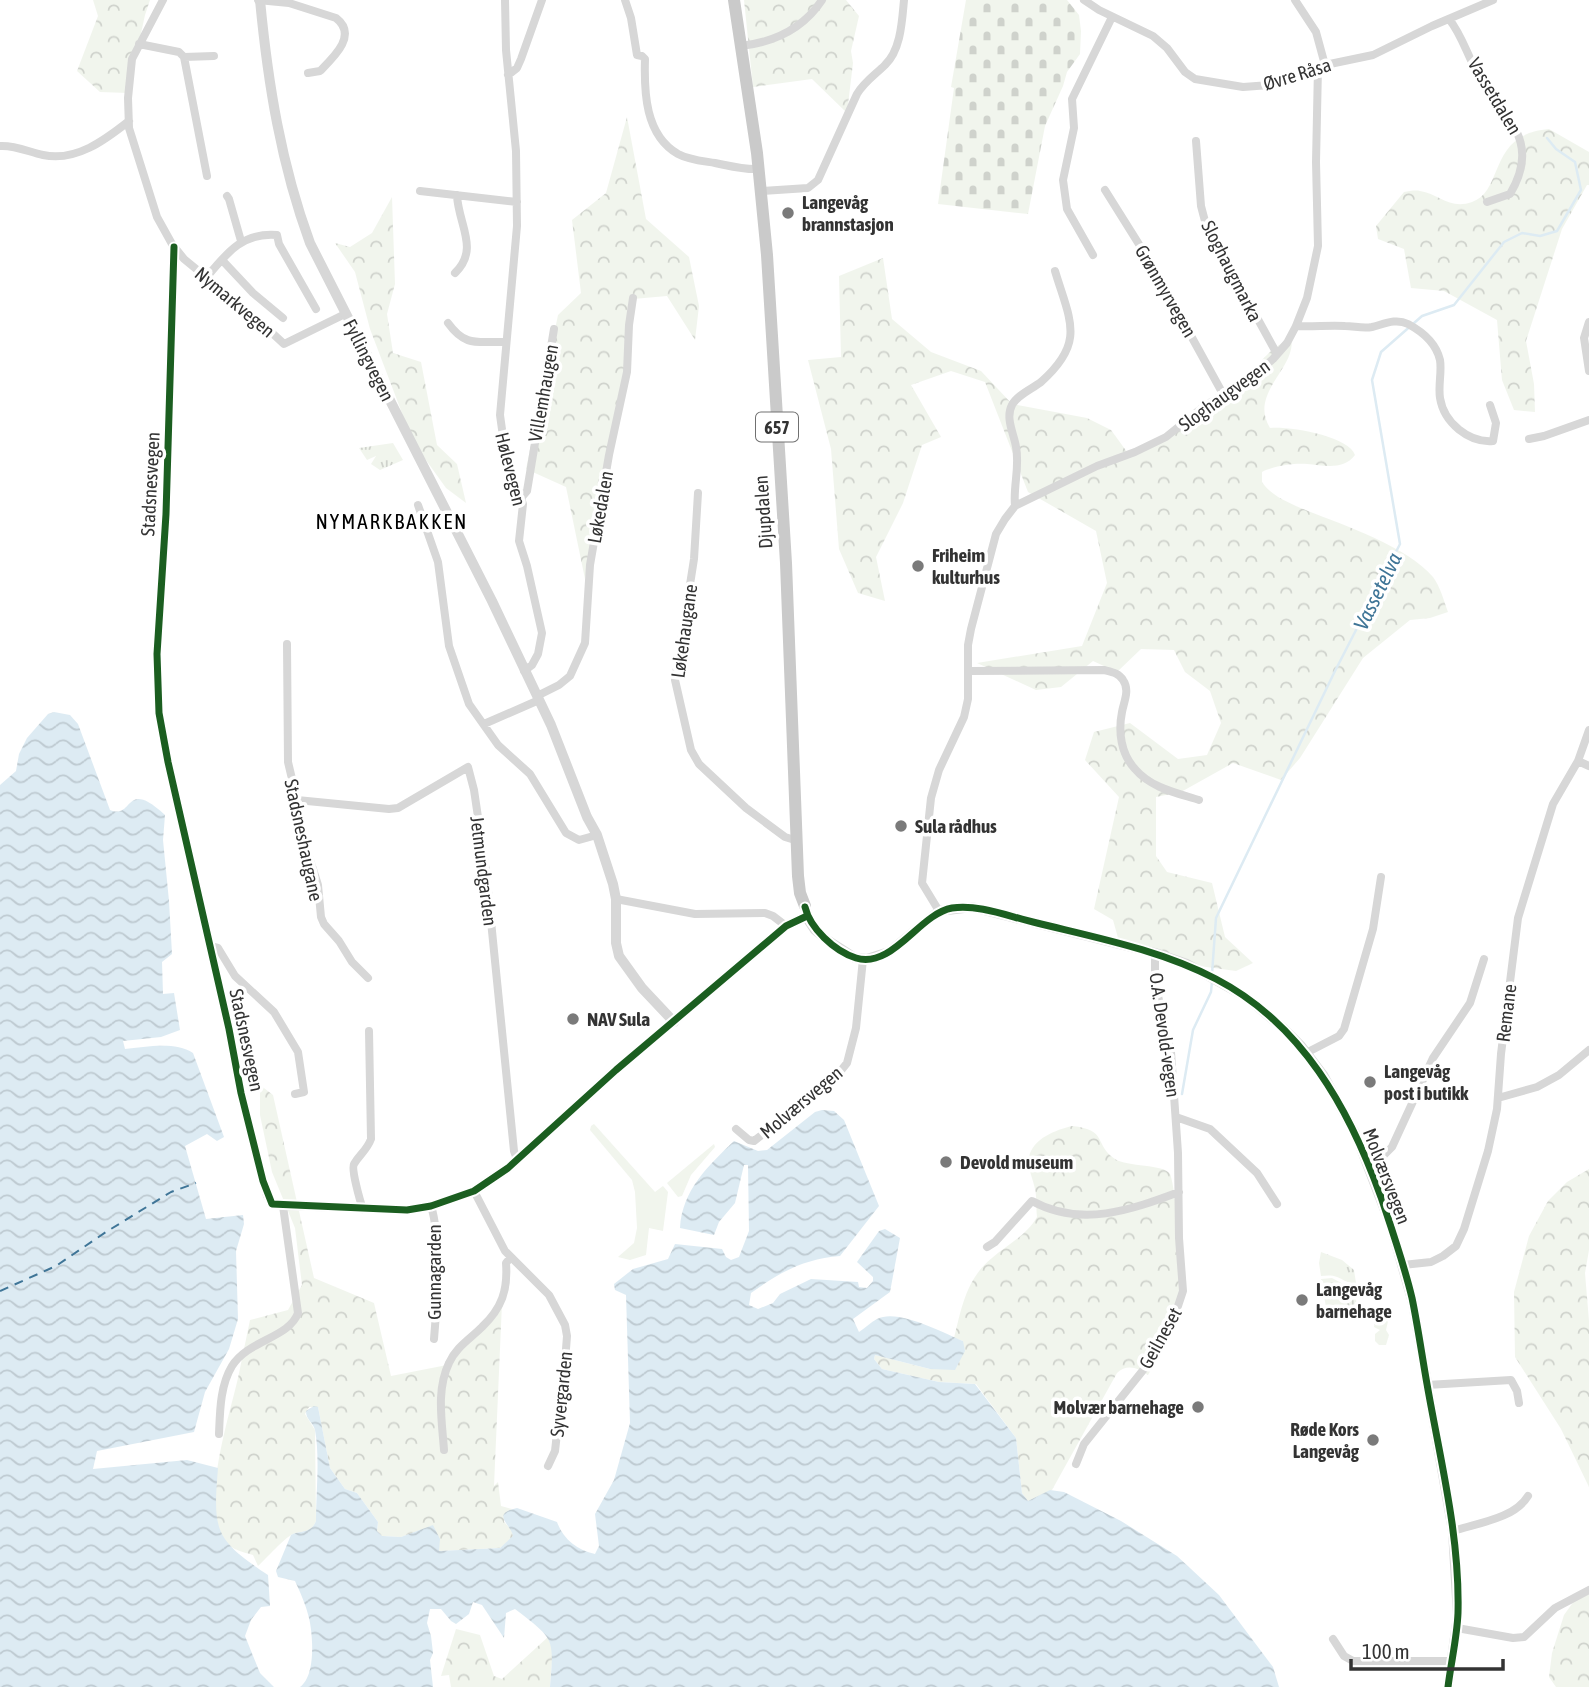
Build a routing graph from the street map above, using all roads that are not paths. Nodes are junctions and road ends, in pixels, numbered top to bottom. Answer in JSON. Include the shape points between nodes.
{"nodes":[{"id":1,"x":163,"y":0,"type":"edge"},
{"id":2,"x":259,"y":0,"type":"edge"},
{"id":3,"x":505,"y":0,"type":"edge"},
{"id":4,"x":542,"y":0,"type":"edge"},
{"id":5,"x":625,"y":0,"type":"edge"},
{"id":6,"x":734,"y":0,"type":"edge"},
{"id":7,"x":822,"y":0,"type":"edge"},
{"id":8,"x":904,"y":0,"type":"edge"},
{"id":9,"x":1084,"y":0,"type":"edge"},
{"id":10,"x":1295,"y":0,"type":"edge"},
{"id":11,"x":1493,"y":0,"type":"edge"},
{"id":12,"x":1471,"y":4,"type":"edge"},
{"id":13,"x":1112,"y":17,"type":"junction"},
{"id":14,"x":1449,"y":19,"type":"junction"},
{"id":15,"x":139,"y":44,"type":"junction"},
{"id":16,"x":741,"y":46,"type":"junction"},
{"id":17,"x":215,"y":56,"type":"dead end"},
{"id":18,"x":184,"y":57,"type":"junction"},
{"id":19,"x":1321,"y":66,"type":"junction"},
{"id":20,"x":308,"y":72,"type":"dead end"},
{"id":21,"x":508,"y":75,"type":"junction"},
{"id":22,"x":129,"y":121,"type":"junction"},
{"id":23,"x":1196,"y":141,"type":"dead end"},
{"id":24,"x":0,"y":146,"type":"edge"},
{"id":25,"x":759,"y":169,"type":"junction"},
{"id":26,"x":207,"y":176,"type":"dead end"},
{"id":27,"x":1105,"y":190,"type":"dead end"},
{"id":28,"x":420,"y":191,"type":"dead end"},
{"id":29,"x":762,"y":191,"type":"junction"},
{"id":30,"x":457,"y":195,"type":"junction"},
{"id":31,"x":227,"y":196,"type":"dead end"},
{"id":32,"x":517,"y":202,"type":"junction"},
{"id":33,"x":1488,"y":202,"type":"dead end"},
{"id":34,"x":241,"y":241,"type":"junction"},
{"id":35,"x":174,"y":247,"type":"junction"},
{"id":36,"x":1093,"y":255,"type":"dead end"},
{"id":37,"x":222,"y":260,"type":"junction"},
{"id":38,"x":1055,"y":271,"type":"dead end"},
{"id":39,"x":456,"y":274,"type":"dead end"},
{"id":40,"x":206,"y":278,"type":"junction"},
{"id":41,"x":633,"y":298,"type":"dead end"},
{"id":42,"x":316,"y":309,"type":"dead end"},
{"id":43,"x":345,"y":314,"type":"junction"},
{"id":44,"x":283,"y":318,"type":"dead end"},
{"id":45,"x":1589,"y":322,"type":"edge"},
{"id":46,"x":448,"y":323,"type":"dead end"},
{"id":47,"x":1296,"y":326,"type":"junction"},
{"id":48,"x":554,"y":329,"type":"dead end"},
{"id":49,"x":506,"y":342,"type":"junction"},
{"id":50,"x":1278,"y":354,"type":"junction"},
{"id":51,"x":1589,"y":371,"type":"edge"},
{"id":52,"x":1223,"y":394,"type":"junction"},
{"id":53,"x":1490,"y":405,"type":"dead end"},
{"id":54,"x":1589,"y":420,"type":"edge"},
{"id":55,"x":1529,"y":439,"type":"dead end"},
{"id":56,"x":698,"y":493,"type":"dead end"},
{"id":57,"x":522,"y":497,"type":"junction"},
{"id":58,"x":418,"y":505,"type":"dead end"},
{"id":59,"x":1016,"y":506,"type":"junction"},
{"id":60,"x":287,"y":644,"type":"dead end"},
{"id":61,"x":524,"y":670,"type":"junction"},
{"id":62,"x":969,"y":671,"type":"junction"},
{"id":63,"x":538,"y":698,"type":"junction"},
{"id":64,"x":484,"y":724,"type":"junction"},
{"id":65,"x":1589,"y":730,"type":"edge"},
{"id":66,"x":1578,"y":761,"type":"junction"},
{"id":67,"x":1589,"y":766,"type":"edge"},
{"id":68,"x":297,"y":800,"type":"junction"},
{"id":69,"x":1199,"y":800,"type":"dead end"},
{"id":70,"x":597,"y":835,"type":"junction"},
{"id":71,"x":798,"y":841,"type":"junction"},
{"id":72,"x":1381,"y":877,"type":"dead end"},
{"id":73,"x":616,"y":900,"type":"junction"},
{"id":74,"x":806,"y":911,"type":"junction"},
{"id":75,"x":939,"y":911,"type":"junction"},
{"id":76,"x":786,"y":926,"type":"junction"},
{"id":77,"x":210,"y":946,"type":"junction"},
{"id":78,"x":1155,"y":953,"type":"junction"},
{"id":79,"x":863,"y":959,"type":"junction"},
{"id":80,"x":1484,"y":959,"type":"dead end"},
{"id":81,"x":368,"y":978,"type":"dead end"},
{"id":82,"x":674,"y":1022,"type":"junction"},
{"id":83,"x":369,"y":1031,"type":"dead end"},
{"id":84,"x":1589,"y":1050,"type":"edge"},
{"id":85,"x":1306,"y":1053,"type":"junction"},
{"id":86,"x":295,"y":1094,"type":"dead end"},
{"id":87,"x":1498,"y":1098,"type":"junction"},
{"id":88,"x":1176,"y":1117,"type":"junction"},
{"id":89,"x":736,"y":1129,"type":"dead end"},
{"id":90,"x":517,"y":1158,"type":"junction"},
{"id":91,"x":1369,"y":1165,"type":"junction"},
{"id":92,"x":474,"y":1191,"type":"junction"},
{"id":93,"x":1179,"y":1192,"type":"junction"},
{"id":94,"x":1278,"y":1204,"type":"dead end"},
{"id":95,"x":283,"y":1206,"type":"junction"},
{"id":96,"x":431,"y":1206,"type":"junction"},
{"id":97,"x":363,"y":1209,"type":"junction"},
{"id":98,"x":987,"y":1247,"type":"dead end"},
{"id":99,"x":511,"y":1257,"type":"junction"},
{"id":100,"x":1402,"y":1265,"type":"junction"},
{"id":101,"x":434,"y":1339,"type":"dead end"},
{"id":102,"x":1427,"y":1385,"type":"junction"},
{"id":103,"x":1519,"y":1403,"type":"dead end"},
{"id":104,"x":219,"y":1434,"type":"dead end"},
{"id":105,"x":444,"y":1450,"type":"dead end"},
{"id":106,"x":1076,"y":1464,"type":"dead end"},
{"id":107,"x":548,"y":1466,"type":"dead end"},
{"id":108,"x":1528,"y":1496,"type":"dead end"},
{"id":109,"x":1453,"y":1531,"type":"junction"},
{"id":110,"x":1589,"y":1590,"type":"edge"},
{"id":111,"x":1457,"y":1628,"type":"junction"},
{"id":112,"x":1333,"y":1639,"type":"dead end"},
{"id":113,"x":1451,"y":1661,"type":"junction"},
{"id":114,"x":1448,"y":1687,"type":"edge"}],
"edges":[{"from":1,"to":15,"type":"street","name":"Nymarkvegen"},
{"from":2,"to":20,"type":"street","name":"Fyllingvegen","via":[[289,3],[342,23],[346,34],[341,47],[320,71]]},
{"from":2,"to":43,"type":"street","name":"Fyllingvegen","via":[[270,89],[289,179],[310,243]]},
{"from":3,"to":21,"type":"street","name":"Hølevegen"},
{"from":4,"to":21,"type":"street","via":[[517,68]]},
{"from":5,"to":25,"type":"street","via":[[637,55],[645,59],[649,111],[662,139],[691,159]]},
{"from":6,"to":16,"type":"main road","name":"Djupdalen","number":"657"},
{"from":7,"to":16,"type":"street","via":[[790,32]]},
{"from":8,"to":29,"type":"street","via":[[901,32],[891,57],[857,93],[818,180],[808,188]]},
{"from":9,"to":13,"type":"street","name":"Øvre Råsa"},
{"from":10,"to":19,"type":"street","name":"Sloghaugvegen","via":[[1316,32]]},
{"from":11,"to":12,"type":"street","name":"Øvre Råsa"},
{"from":12,"to":14,"type":"street","name":"Øvre Råsa"},
{"from":13,"to":19,"type":"street","name":"Øvre Råsa","via":[[1153,36],[1185,72],[1199,80],[1258,87]]},
{"from":13,"to":36,"type":"street","via":[[1072,99],[1073,128],[1063,180],[1067,209]]},
{"from":14,"to":19,"type":"street","name":"Øvre Råsa","via":[[1373,55]]},
{"from":14,"to":33,"type":"street","name":"Vassetdalen","via":[[1482,80],[1516,128],[1523,149],[1510,194]]},
{"from":15,"to":18,"type":"street"},
{"from":15,"to":22,"type":"street","name":"Nymarkvegen","via":[[130,71]]},
{"from":16,"to":25,"type":"main road","name":"Djupdalen","number":"657"},
{"from":17,"to":18,"type":"street"},
{"from":18,"to":26,"type":"street"},
{"from":19,"to":47,"type":"street","name":"Sloghaugvegen","via":[[1318,246]]},
{"from":21,"to":32,"type":"street","name":"Hølevegen"},
{"from":22,"to":24,"type":"street","via":[[90,148],[63,156]]},
{"from":22,"to":35,"type":"street","name":"Nymarkvegen","via":[[158,217]]},
{"from":23,"to":50,"type":"street","name":"Sloghaugmarka","via":[[1206,225]]},
{"from":25,"to":29,"type":"main road","name":"Djupdalen","number":"657"},
{"from":27,"to":52,"type":"street","name":"Grønmyrvegen"},
{"from":28,"to":30,"type":"street"},
{"from":29,"to":71,"type":"main road","name":"Djupdalen","number":"657"},
{"from":30,"to":32,"type":"street"},
{"from":30,"to":39,"type":"street","via":[[468,247]]},
{"from":31,"to":34,"type":"street"},
{"from":32,"to":49,"type":"street","name":"Hølevegen"},
{"from":34,"to":37,"type":"street"},
{"from":34,"to":42,"type":"street","via":[[276,236]]},
{"from":35,"to":40,"type":"street","name":"Nymarkvegen"},
{"from":35,"to":77,"type":"street","name":"Stadsnesvegen","via":[[157,688],[162,736]]},
{"from":37,"to":40,"type":"street"},
{"from":37,"to":44,"type":"street"},
{"from":38,"to":59,"type":"street","via":[[1070,317],[1070,344],[1059,365],[1010,410],[1017,456]]},
{"from":40,"to":43,"type":"street","name":"Nymarkvegen","via":[[284,344]]},
{"from":41,"to":63,"type":"street","name":"Løkedalen","via":[[627,372],[590,565],[585,643],[570,676]]},
{"from":43,"to":61,"type":"street","name":"Fyllingvegen"},
{"from":45,"to":51,"type":"street","via":[[1584,338]]},
{"from":46,"to":49,"type":"street","via":[[467,341]]},
{"from":47,"to":50,"type":"street","name":"Sloghaugvegen"},
{"from":47,"to":53,"type":"street","via":[[1366,328],[1394,321],[1411,326],[1435,348],[1440,362],[1440,398],[1455,427],[1481,442],[1493,442],[1496,423]]},
{"from":48,"to":57,"type":"street","name":"Villemhaugen","via":[[527,491]]},
{"from":49,"to":57,"type":"street","name":"Hølevegen","via":[[501,429]]},
{"from":50,"to":52,"type":"street","name":"Sloghaugvegen"},
{"from":52,"to":59,"type":"street","name":"Sloghaugvegen","via":[[1166,437]]},
{"from":54,"to":55,"type":"street"},
{"from":56,"to":71,"type":"street","name":"Løkehaugane","via":[[694,559],[675,680],[691,750],[699,764],[747,808],[785,837]]},
{"from":57,"to":61,"type":"street","name":"Hølevegen","via":[[519,541],[542,633],[538,654]]},
{"from":58,"to":64,"type":"street","via":[[438,562],[449,646],[469,704]]},
{"from":59,"to":62,"type":"street","name":"Sloghaugvegen","via":[[1004,519],[991,550],[968,645]]},
{"from":60,"to":68,"type":"street","name":"Stadsneshaugane","via":[[288,762]]},
{"from":61,"to":63,"type":"street","name":"Fyllingvegen"},
{"from":62,"to":69,"type":"street","via":[[1115,673],[1126,686],[1121,738],[1127,758],[1153,783]]},
{"from":62,"to":75,"type":"street","name":"Sloghaugvegen","via":[[964,717],[935,780],[924,850],[922,883]]},
{"from":63,"to":64,"type":"street"},
{"from":63,"to":70,"type":"street","name":"Fyllingvegen"},
{"from":64,"to":70,"type":"street","via":[[498,745],[530,774],[565,833],[579,840]]},
{"from":65,"to":66,"type":"street","name":"Remane"},
{"from":66,"to":67,"type":"street"},
{"from":66,"to":87,"type":"street","name":"Remane","via":[[1553,804],[1518,918]]},
{"from":68,"to":81,"type":"street","name":"Stadsneshaugane","via":[[321,917]]},
{"from":68,"to":90,"type":"street","name":"Jetmundgarden","via":[[389,809],[468,766],[486,871]]},
{"from":70,"to":73,"type":"street","name":"Fyllingvegen"},
{"from":71,"to":74,"type":"main road","name":"Djupdalen","number":"657"},
{"from":72,"to":85,"type":"street","via":[[1373,929],[1344,1029]]},
{"from":73,"to":76,"type":"street","via":[[695,914],[765,913]]},
{"from":73,"to":82,"type":"street","name":"Fyllingvegen","via":[[619,956]]},
{"from":74,"to":76,"type":"street"},
{"from":74,"to":79,"type":"street","via":[[827,940]]},
{"from":75,"to":78,"type":"street","name":"Molværsvegen","via":[[972,907]]},
{"from":75,"to":79,"type":"street","via":[[889,952]]},
{"from":76,"to":82,"type":"street"},
{"from":77,"to":86,"type":"street","via":[[218,948],[235,976],[274,1012],[298,1052],[304,1092]]},
{"from":77,"to":95,"type":"street","name":"Stadsnesvegen","via":[[263,1181],[272,1204]]},
{"from":78,"to":85,"type":"street","name":"Molværsvegen","via":[[1187,964],[1246,997]]},
{"from":78,"to":88,"type":"street","name":"O.A. Devold-vegen","via":[[1155,983],[1169,1037]]},
{"from":79,"to":89,"type":"street","name":"Molværsvegen","via":[[856,1028],[847,1063],[835,1078],[754,1141]]},
{"from":80,"to":91,"type":"street","name":"Remane","via":[[1470,1003],[1433,1058],[1392,1147]]},
{"from":82,"to":90,"type":"street"},
{"from":83,"to":97,"type":"street","via":[[371,1139],[352,1172]]},
{"from":84,"to":87,"type":"street","via":[[1537,1087]]},
{"from":85,"to":91,"type":"street","name":"Molværsvegen","via":[[1338,1099]]},
{"from":87,"to":100,"type":"street","name":"Remane","via":[[1488,1151],[1460,1240],[1431,1262]]},
{"from":88,"to":93,"type":"street","name":"O.A. Devold-vegen"},
{"from":88,"to":94,"type":"street","name":"O.A. Devold-vegen","via":[[1202,1125],[1219,1137],[1257,1173]]},
{"from":90,"to":92,"type":"street"},
{"from":91,"to":100,"type":"street","name":"Molværsvegen"},
{"from":92,"to":96,"type":"street"},
{"from":92,"to":99,"type":"street","name":"Syvergarden"},
{"from":93,"to":98,"type":"street","via":[[1138,1208],[1100,1215],[1065,1212],[1032,1201]]},
{"from":93,"to":106,"type":"street","name":"Geilneset","via":[[1184,1286],[1178,1306],[1148,1364],[1090,1436]]},
{"from":95,"to":97,"type":"street"},
{"from":95,"to":104,"type":"street","via":[[298,1313],[291,1325],[252,1346],[234,1362],[222,1392]]},
{"from":96,"to":97,"type":"street"},
{"from":96,"to":101,"type":"street","name":"Gunnagarden","via":[[437,1242]]},
{"from":99,"to":105,"type":"street","via":[[506,1263],[508,1284],[502,1300],[448,1365],[441,1392]]},
{"from":99,"to":107,"type":"street","name":"Syvergarden","via":[[550,1295],[567,1336],[555,1451]]},
{"from":100,"to":102,"type":"street","name":"Molværsvegen"},
{"from":102,"to":103,"type":"street","via":[[1511,1380]]},
{"from":102,"to":109,"type":"street","name":"Molværsvegen"},
{"from":108,"to":109,"type":"street","via":[[1522,1505],[1501,1516]]},
{"from":109,"to":111,"type":"street","name":"Molværsvegen"},
{"from":110,"to":111,"type":"street","via":[[1555,1608],[1524,1637]]},
{"from":111,"to":113,"type":"street","name":"Molværsvegen"},
{"from":112,"to":113,"type":"street","via":[[1353,1661]]},
{"from":113,"to":114,"type":"street","name":"Molværsvegen"}]}
